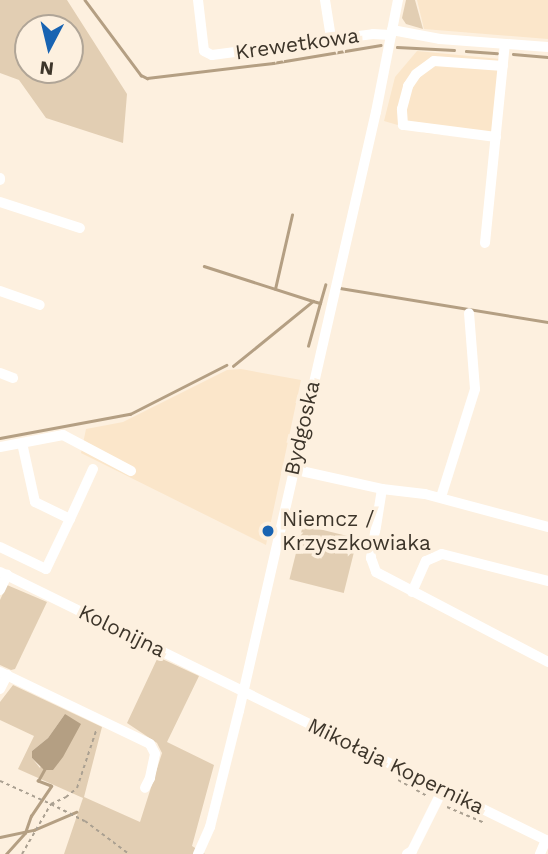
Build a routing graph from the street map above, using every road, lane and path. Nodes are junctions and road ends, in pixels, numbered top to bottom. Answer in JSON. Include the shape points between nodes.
{"nodes":[{"id":1,"x":198,"y":0,"type":"edge"},
{"id":2,"x":325,"y":0,"type":"edge"},
{"id":3,"x":398,"y":0,"type":"edge"},
{"id":4,"x":392,"y":32,"type":"junction"},
{"id":5,"x":331,"y":39,"type":"junction"},
{"id":6,"x":460,"y":41,"type":"junction"},
{"id":7,"x":505,"y":44,"type":"junction"},
{"id":8,"x":548,"y":47,"type":"edge"},
{"id":9,"x":459,"y":63,"type":"junction"},
{"id":10,"x":503,"y":66,"type":"junction"},
{"id":11,"x":496,"y":136,"type":"junction"},
{"id":12,"x":0,"y":202,"type":"edge"},
{"id":13,"x":80,"y":228,"type":"dead end"},
{"id":14,"x":485,"y":243,"type":"dead end"},
{"id":15,"x":0,"y":291,"type":"edge"},
{"id":16,"x":40,"y":306,"type":"dead end"},
{"id":17,"x":469,"y":313,"type":"dead end"},
{"id":18,"x":0,"y":373,"type":"edge"},
{"id":19,"x":13,"y":378,"type":"dead end"},
{"id":20,"x":22,"y":443,"type":"junction"},
{"id":21,"x":0,"y":447,"type":"edge"},
{"id":22,"x":93,"y":469,"type":"dead end"},
{"id":23,"x":292,"y":469,"type":"junction"},
{"id":24,"x":131,"y":471,"type":"dead end"},
{"id":25,"x":382,"y":489,"type":"junction"},
{"id":26,"x":441,"y":497,"type":"junction"},
{"id":27,"x":70,"y":519,"type":"junction"},
{"id":28,"x":548,"y":527,"type":"edge"},
{"id":29,"x":0,"y":547,"type":"edge"},
{"id":30,"x":3,"y":574,"type":"edge"},
{"id":31,"x":548,"y":581,"type":"edge"},
{"id":32,"x":0,"y":590,"type":"edge"},
{"id":33,"x":412,"y":592,"type":"junction"},
{"id":34,"x":548,"y":662,"type":"edge"},
{"id":35,"x":3,"y":673,"type":"edge"},
{"id":36,"x":0,"y":689,"type":"edge"},
{"id":37,"x":243,"y":691,"type":"junction"},
{"id":38,"x":100,"y":720,"type":"junction"},
{"id":39,"x":0,"y":781,"type":"edge"},
{"id":40,"x":145,"y":788,"type":"dead end"},
{"id":41,"x":443,"y":789,"type":"junction"},
{"id":42,"x":51,"y":804,"type":"junction"},
{"id":43,"x":547,"y":840,"type":"edge"},
{"id":44,"x":22,"y":854,"type":"edge"},
{"id":45,"x":129,"y":854,"type":"edge"},
{"id":46,"x":198,"y":854,"type":"edge"},
{"id":47,"x":407,"y":854,"type":"edge"},
{"id":48,"x":540,"y":854,"type":"edge"}],
"edges":[{"from":1,"to":5,"type":"street","name":"Krewetkowa","via":[[204,51],[221,55]]},
{"from":2,"to":5,"type":"street"},
{"from":3,"to":4,"type":"street","name":"Bydgoska"},
{"from":4,"to":5,"type":"street","name":"Krewetkowa"},
{"from":4,"to":6,"type":"street","name":"Krewetkowa"},
{"from":4,"to":23,"type":"street","name":"Bydgoska"},
{"from":6,"to":7,"type":"street","name":"Krewetkowa"},
{"from":6,"to":9,"type":"street"},
{"from":7,"to":8,"type":"street","name":"Krewetkowa"},
{"from":7,"to":10,"type":"street"},
{"from":9,"to":10,"type":"street"},
{"from":9,"to":11,"type":"street","via":[[434,61],[416,74],[401,109],[403,125]]},
{"from":10,"to":11,"type":"street"},
{"from":11,"to":14,"type":"street"},
{"from":12,"to":13,"type":"street"},
{"from":15,"to":16,"type":"street"},
{"from":17,"to":26,"type":"street","via":[[475,388]]},
{"from":18,"to":19,"type":"street"},
{"from":20,"to":21,"type":"street"},
{"from":20,"to":24,"type":"street","via":[[63,435]]},
{"from":20,"to":27,"type":"street","via":[[35,502]]},
{"from":22,"to":27,"type":"street"},
{"from":23,"to":25,"type":"street"},
{"from":23,"to":37,"type":"street","name":"Bydgoska"},
{"from":25,"to":26,"type":"street"},
{"from":25,"to":33,"type":"street","via":[[372,565],[383,577]]},
{"from":26,"to":28,"type":"street"},
{"from":27,"to":29,"type":"street","via":[[46,569]]},
{"from":30,"to":32,"type":"street"},
{"from":30,"to":37,"type":"street","name":"Kolonijna"},
{"from":31,"to":33,"type":"street","via":[[442,554],[426,561]]},
{"from":33,"to":34,"type":"street"},
{"from":35,"to":36,"type":"street"},
{"from":35,"to":38,"type":"street"},
{"from":37,"to":41,"type":"street","name":"Mikołaja Kopernika"},
{"from":37,"to":46,"type":"street","name":"Bydgoska","via":[[210,827]]},
{"from":38,"to":40,"type":"street","via":[[150,744],[155,754]]},
{"from":38,"to":42,"type":"path","via":[[77,788]]},
{"from":39,"to":42,"type":"path"},
{"from":41,"to":43,"type":"street","name":"Mikołaja Kopernika"},
{"from":41,"to":47,"type":"street"},
{"from":42,"to":44,"type":"path"},
{"from":42,"to":45,"type":"path","via":[[85,821]]},
{"from":43,"to":48,"type":"street"}]}
